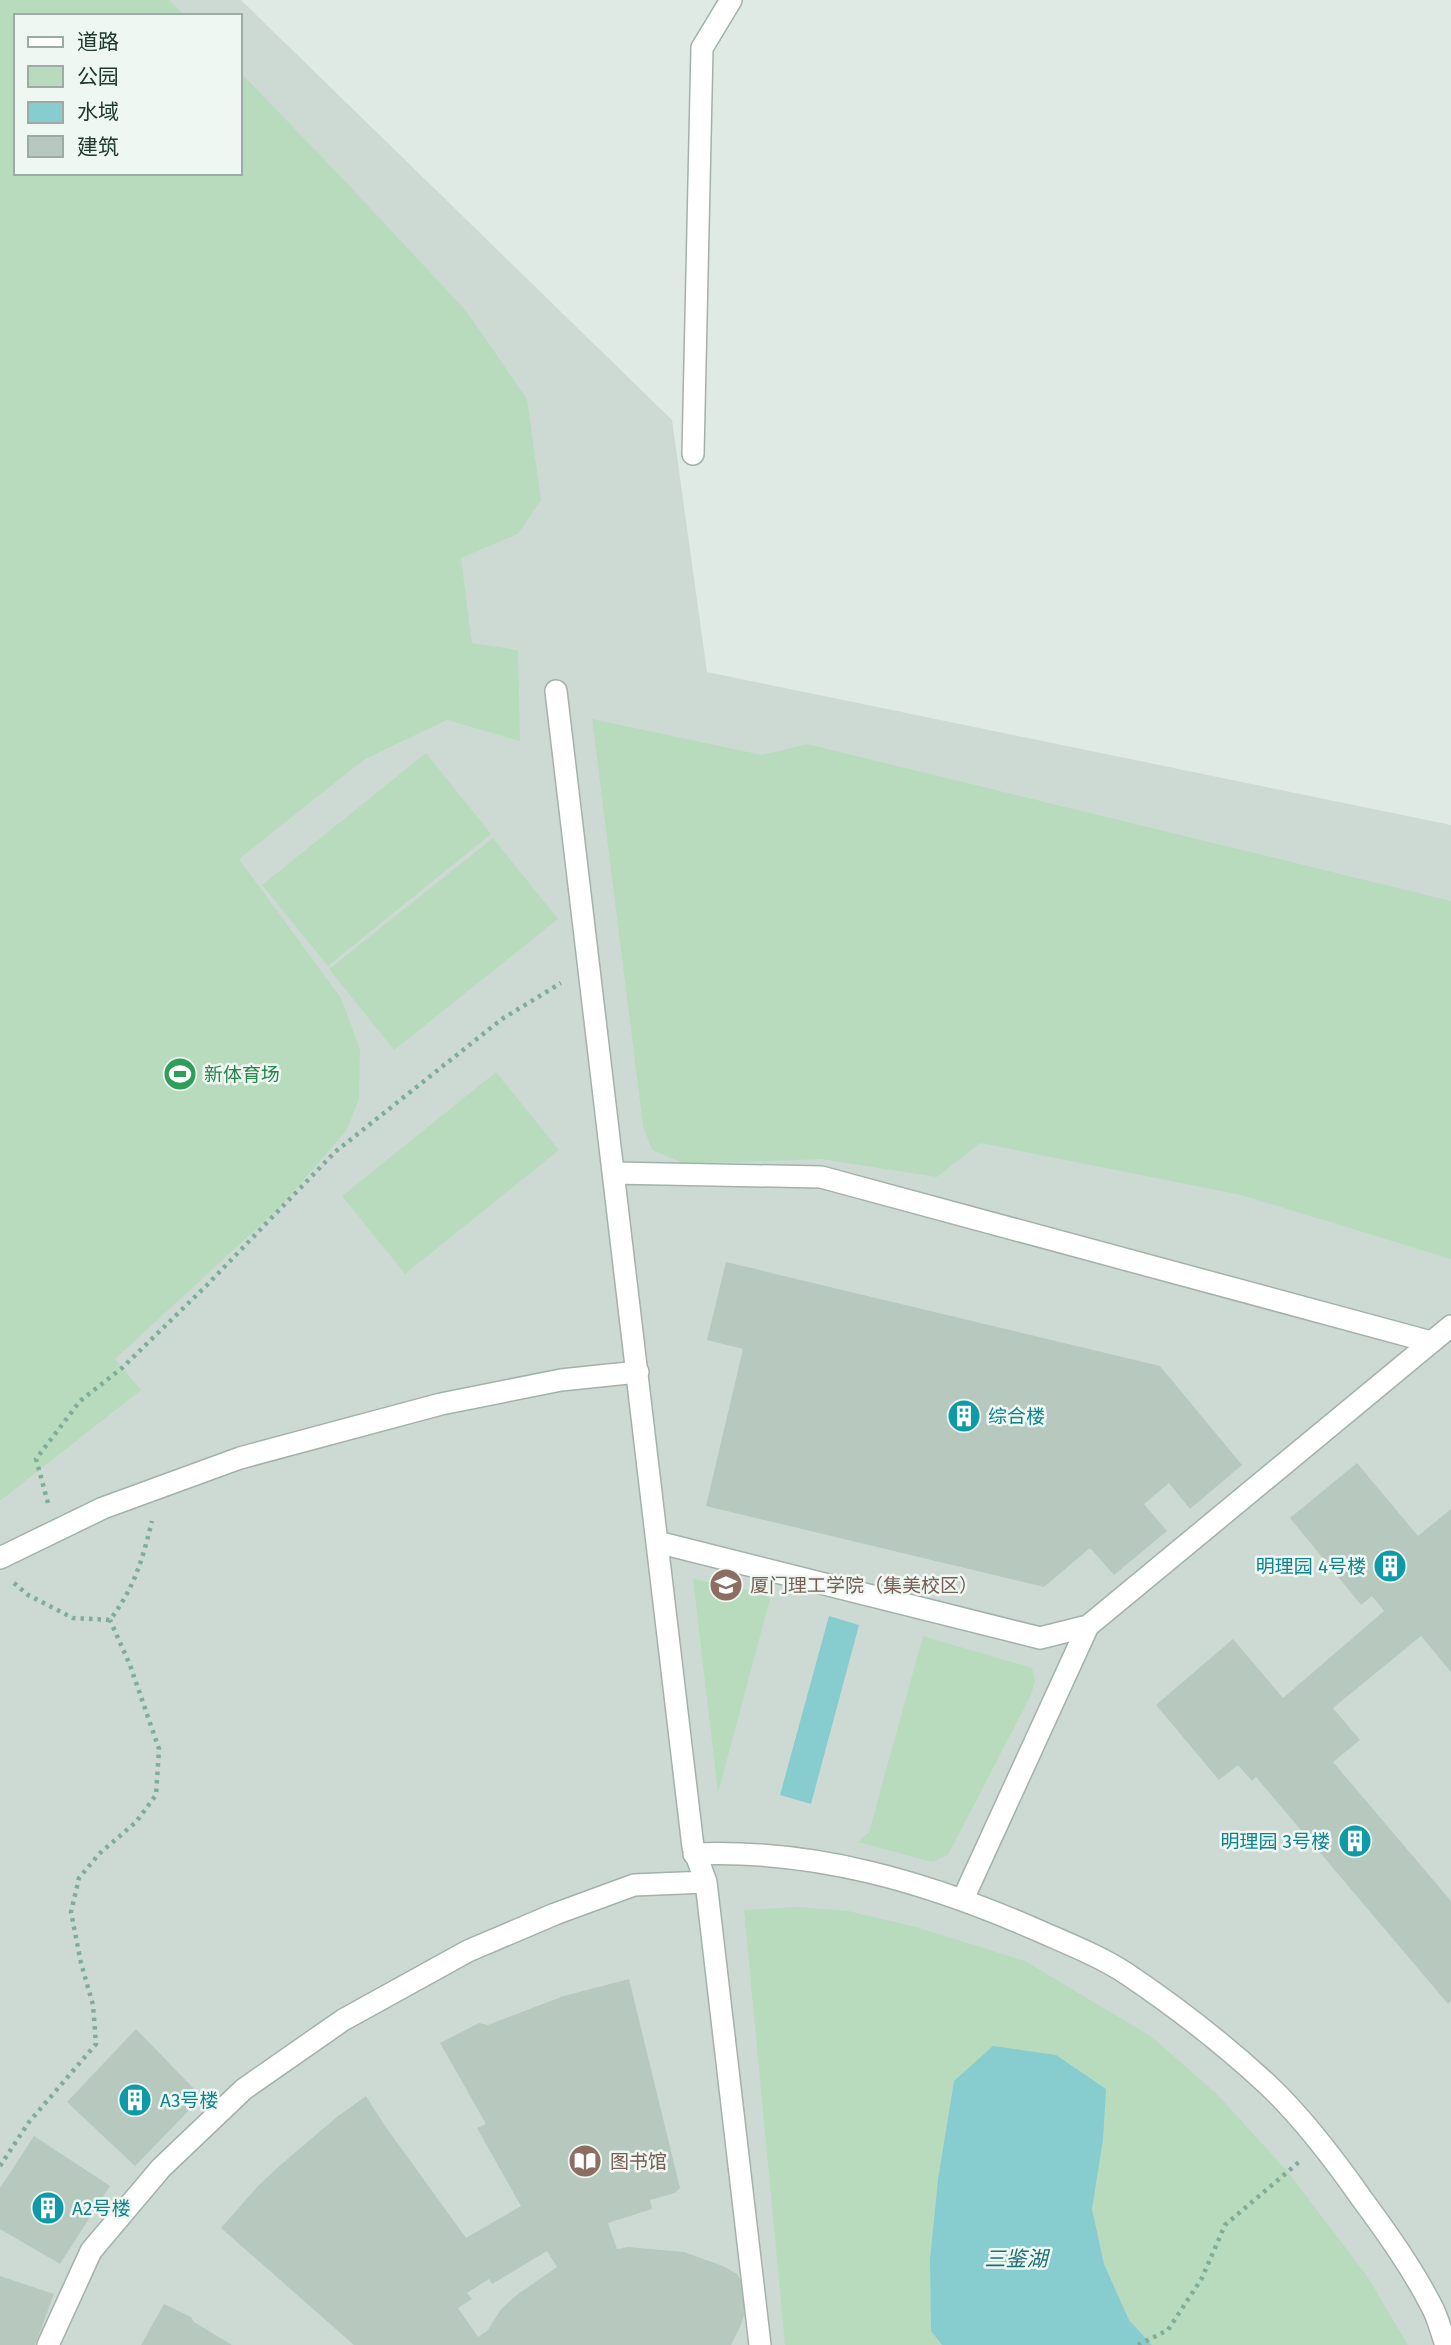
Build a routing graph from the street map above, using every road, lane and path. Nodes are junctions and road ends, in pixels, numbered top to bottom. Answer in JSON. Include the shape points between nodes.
{"nodes":[{"id":1,"x":731,"y":0,"type":"edge"},
{"id":2,"x":694,"y":454,"type":"dead end"},
{"id":3,"x":556,"y":691,"type":"dead end"},
{"id":4,"x":589,"y":966,"type":"junction"},
{"id":5,"x":614,"y":1174,"type":"junction"},
{"id":6,"x":1451,"y":1326,"type":"edge"},
{"id":7,"x":1431,"y":1342,"type":"junction"},
{"id":8,"x":638,"y":1372,"type":"junction"},
{"id":9,"x":161,"y":1487,"type":"junction"},
{"id":10,"x":56,"y":1531,"type":"junction"},
{"id":11,"x":657,"y":1542,"type":"junction"},
{"id":12,"x":0,"y":1558,"type":"edge"},
{"id":13,"x":9,"y":1579,"type":"dead end"},
{"id":14,"x":110,"y":1620,"type":"junction"},
{"id":15,"x":1088,"y":1626,"type":"junction"},
{"id":16,"x":694,"y":1854,"type":"junction"},
{"id":17,"x":706,"y":1882,"type":"junction"},
{"id":18,"x":963,"y":1899,"type":"junction"},
{"id":19,"x":1321,"y":2144,"type":"junction"},
{"id":20,"x":0,"y":2166,"type":"edge"},
{"id":21,"x":1139,"y":2344,"type":"edge"},
{"id":22,"x":48,"y":2345,"type":"edge"},
{"id":23,"x":760,"y":2345,"type":"edge"},
{"id":24,"x":1446,"y":2345,"type":"edge"}],
"edges":[{"from":1,"to":2,"type":"street","via":[[702,48]]},
{"from":3,"to":4,"type":"street"},
{"from":4,"to":5,"type":"street"},
{"from":4,"to":10,"type":"path","via":[[502,1019],[335,1152],[207,1286],[122,1368],[80,1401],[36,1459]]},
{"from":5,"to":7,"type":"street","via":[[821,1177]]},
{"from":5,"to":8,"type":"street"},
{"from":6,"to":7,"type":"street"},
{"from":7,"to":15,"type":"street"},
{"from":8,"to":9,"type":"street","via":[[561,1380],[441,1404],[240,1458]]},
{"from":8,"to":11,"type":"street"},
{"from":9,"to":10,"type":"street"},
{"from":9,"to":14,"type":"path","via":[[143,1559],[128,1596]]},
{"from":10,"to":12,"type":"street"},
{"from":11,"to":15,"type":"street","via":[[1040,1638]]},
{"from":11,"to":16,"type":"street"},
{"from":13,"to":14,"type":"path","via":[[28,1595],[73,1618]]},
{"from":14,"to":20,"type":"path","via":[[159,1749],[156,1795],[136,1822],[79,1878],[71,1912],[93,2005],[96,2044],[29,2122]]},
{"from":15,"to":18,"type":"street"},
{"from":16,"to":17,"type":"street"},
{"from":16,"to":18,"type":"street","via":[[776,1856],[841,1866]]},
{"from":17,"to":22,"type":"street","via":[[634,1885],[555,1914],[468,1951],[343,2020],[244,2090],[161,2168],[91,2251]]},
{"from":17,"to":23,"type":"street"},
{"from":18,"to":19,"type":"street","via":[[1125,1972],[1269,2086]]},
{"from":19,"to":21,"type":"path","via":[[1225,2225],[1202,2278],[1168,2330]]},
{"from":19,"to":24,"type":"street","via":[[1419,2285]]}]}
